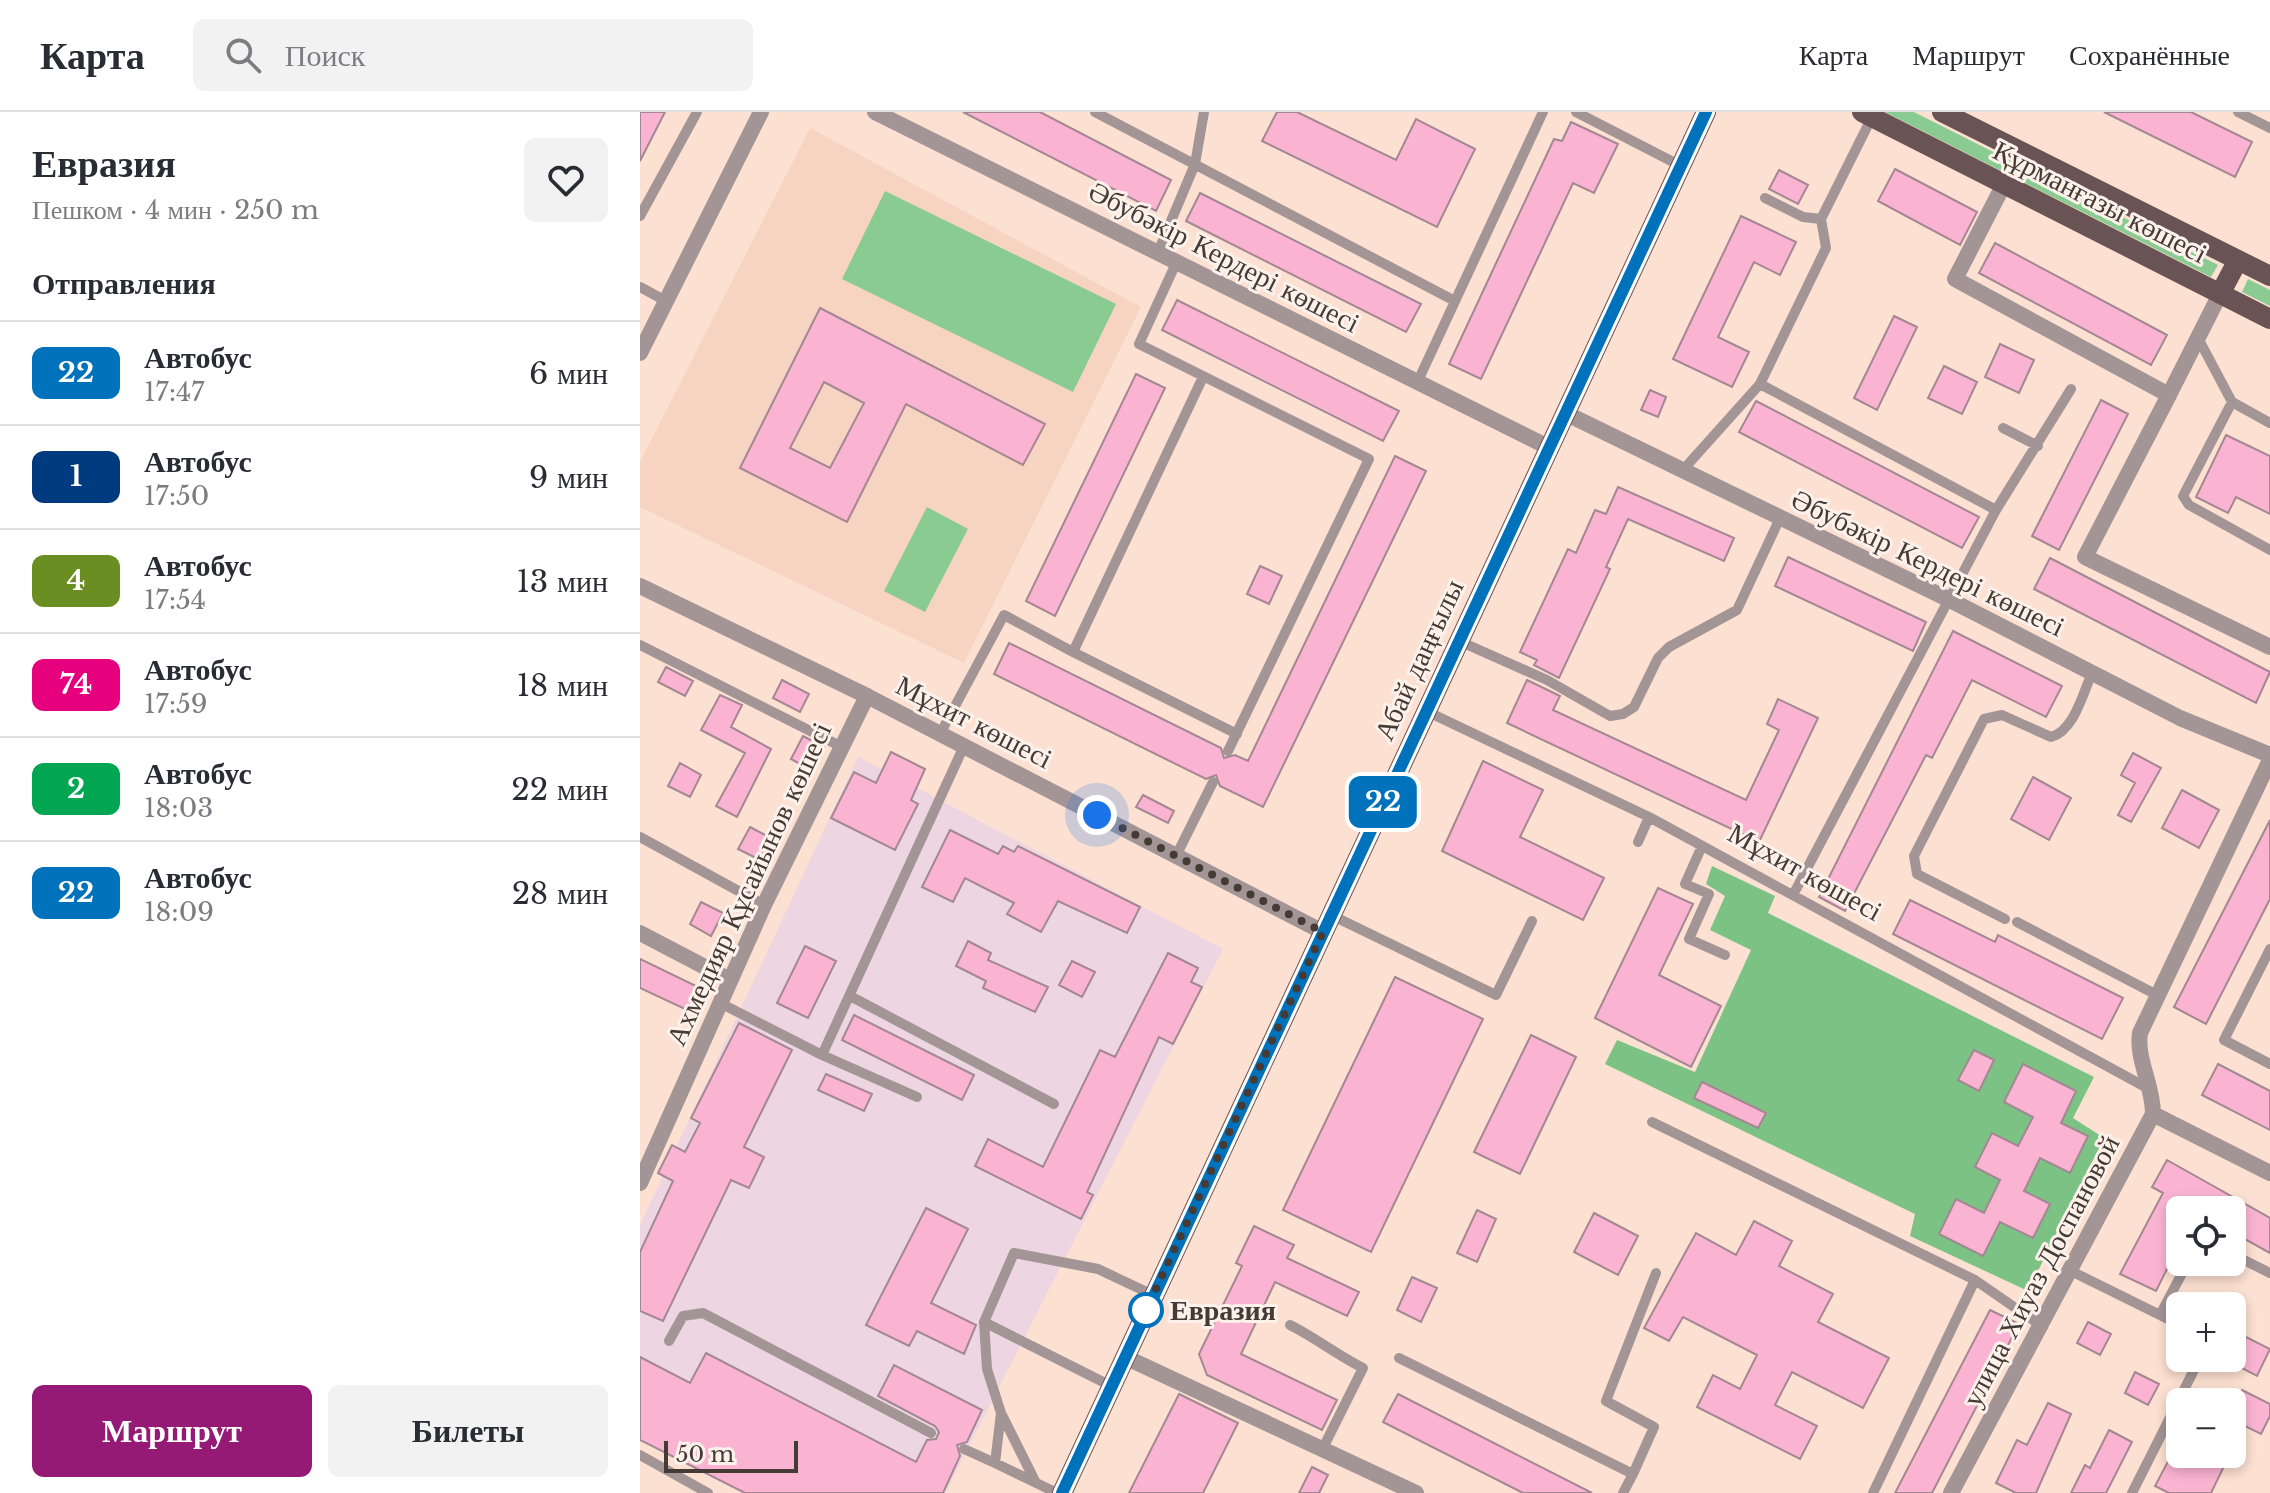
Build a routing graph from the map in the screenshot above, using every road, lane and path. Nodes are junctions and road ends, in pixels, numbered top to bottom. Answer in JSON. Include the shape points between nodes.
{"nodes":[{"id":1,"x":697,"y":112,"type":"edge"},
{"id":2,"x":761,"y":112,"type":"edge"},
{"id":3,"x":1095,"y":112,"type":"edge"},
{"id":4,"x":1204,"y":112,"type":"edge"},
{"id":5,"x":1543,"y":112,"type":"edge"},
{"id":6,"x":1576,"y":112,"type":"edge"},
{"id":7,"x":1706,"y":112,"type":"edge"},
{"id":8,"x":1942,"y":112,"type":"edge"},
{"id":9,"x":2238,"y":112,"type":"edge"},
{"id":10,"x":885,"y":114,"type":"edge"},
{"id":11,"x":1867,"y":114,"type":"edge"},
{"id":12,"x":2270,"y":128,"type":"edge"},
{"id":13,"x":1195,"y":164,"type":"junction"},
{"id":14,"x":1681,"y":166,"type":"junction"},
{"id":15,"x":2004,"y":184,"type":"junction"},
{"id":16,"x":1765,"y":198,"type":"dead end"},
{"id":17,"x":640,"y":216,"type":"edge"},
{"id":18,"x":1821,"y":219,"type":"junction"},
{"id":19,"x":1158,"y":252,"type":"junction"},
{"id":20,"x":2238,"y":260,"type":"junction"},
{"id":21,"x":1177,"y":261,"type":"junction"},
{"id":22,"x":2270,"y":276,"type":"edge"},
{"id":23,"x":640,"y":287,"type":"edge"},
{"id":24,"x":2220,"y":294,"type":"junction"},
{"id":25,"x":1453,"y":300,"type":"junction"},
{"id":26,"x":666,"y":301,"type":"junction"},
{"id":27,"x":2270,"y":319,"type":"edge"},
{"id":28,"x":2198,"y":338,"type":"junction"},
{"id":29,"x":640,"y":353,"type":"edge"},
{"id":30,"x":1203,"y":377,"type":"junction"},
{"id":31,"x":1417,"y":383,"type":"junction"},
{"id":32,"x":1760,"y":384,"type":"junction"},
{"id":33,"x":2071,"y":389,"type":"dead end"},
{"id":34,"x":2169,"y":395,"type":"junction"},
{"id":35,"x":2232,"y":402,"type":"junction"},
{"id":36,"x":1565,"y":413,"type":"junction"},
{"id":37,"x":2270,"y":423,"type":"edge"},
{"id":38,"x":2003,"y":428,"type":"dead end"},
{"id":39,"x":2038,"y":446,"type":"junction"},
{"id":40,"x":1550,"y":448,"type":"junction"},
{"id":41,"x":1682,"y":471,"type":"junction"},
{"id":42,"x":1996,"y":510,"type":"junction"},
{"id":43,"x":1780,"y":518,"type":"junction"},
{"id":44,"x":2270,"y":550,"type":"edge"},
{"id":45,"x":640,"y":586,"type":"edge"},
{"id":46,"x":1950,"y":600,"type":"junction"},
{"id":47,"x":1459,"y":641,"type":"junction"},
{"id":48,"x":640,"y":645,"type":"edge"},
{"id":49,"x":2270,"y":647,"type":"edge"},
{"id":50,"x":1073,"y":652,"type":"junction"},
{"id":51,"x":2092,"y":673,"type":"junction"},
{"id":52,"x":867,"y":696,"type":"junction"},
{"id":53,"x":1426,"y":711,"type":"junction"},
{"id":54,"x":940,"y":734,"type":"junction"},
{"id":55,"x":1237,"y":734,"type":"junction"},
{"id":56,"x":964,"y":746,"type":"junction"},
{"id":57,"x":842,"y":747,"type":"junction"},
{"id":58,"x":1228,"y":751,"type":"dead end"},
{"id":59,"x":2270,"y":757,"type":"edge"},
{"id":60,"x":1213,"y":782,"type":"dead end"},
{"id":61,"x":1649,"y":817,"type":"junction"},
{"id":62,"x":640,"y":837,"type":"edge"},
{"id":63,"x":1638,"y":842,"type":"dead end"},
{"id":64,"x":1702,"y":846,"type":"junction"},
{"id":65,"x":1176,"y":856,"type":"junction"},
{"id":66,"x":1793,"y":895,"type":"junction"},
{"id":67,"x":764,"y":905,"type":"junction"},
{"id":68,"x":2005,"y":919,"type":"dead end"},
{"id":69,"x":1532,"y":921,"type":"dead end"},
{"id":70,"x":2017,"y":922,"type":"dead end"},
{"id":71,"x":1327,"y":924,"type":"junction"},
{"id":72,"x":640,"y":933,"type":"edge"},
{"id":73,"x":2270,"y":949,"type":"edge"},
{"id":74,"x":1725,"y":955,"type":"dead end"},
{"id":75,"x":730,"y":980,"type":"junction"},
{"id":76,"x":2157,"y":995,"type":"junction"},
{"id":77,"x":850,"y":996,"type":"junction"},
{"id":78,"x":720,"y":1003,"type":"junction"},
{"id":79,"x":822,"y":1055,"type":"junction"},
{"id":80,"x":2270,"y":1064,"type":"edge"},
{"id":81,"x":2153,"y":1091,"type":"junction"},
{"id":82,"x":917,"y":1097,"type":"dead end"},
{"id":83,"x":1054,"y":1104,"type":"dead end"},
{"id":84,"x":2153,"y":1114,"type":"junction"},
{"id":85,"x":1652,"y":1122,"type":"dead end"},
{"id":86,"x":2270,"y":1173,"type":"edge"},
{"id":87,"x":640,"y":1183,"type":"edge"},
{"id":88,"x":2246,"y":1261,"type":"edge"},
{"id":89,"x":2071,"y":1271,"type":"junction"},
{"id":90,"x":1656,"y":1273,"type":"dead end"},
{"id":91,"x":2270,"y":1273,"type":"edge"},
{"id":92,"x":2181,"y":1276,"type":"edge"},
{"id":93,"x":1975,"y":1280,"type":"junction"},
{"id":94,"x":1153,"y":1295,"type":"junction"},
{"id":95,"x":2160,"y":1315,"type":"junction"},
{"id":96,"x":2166,"y":1318,"type":"edge"},
{"id":97,"x":984,"y":1322,"type":"junction"},
{"id":98,"x":1290,"y":1325,"type":"dead end"},
{"id":99,"x":2043,"y":1327,"type":"junction"},
{"id":100,"x":669,"y":1341,"type":"dead end"},
{"id":101,"x":1125,"y":1357,"type":"junction"},
{"id":102,"x":1399,"y":1358,"type":"dead end"},
{"id":103,"x":2193,"y":1372,"type":"edge"},
{"id":104,"x":1111,"y":1386,"type":"junction"},
{"id":105,"x":1001,"y":1413,"type":"junction"},
{"id":106,"x":931,"y":1433,"type":"dead end"},
{"id":107,"x":1323,"y":1448,"type":"junction"},
{"id":108,"x":964,"y":1449,"type":"dead end"},
{"id":109,"x":640,"y":1455,"type":"edge"},
{"id":110,"x":995,"y":1463,"type":"junction"},
{"id":111,"x":1633,"y":1474,"type":"junction"},
{"id":112,"x":1036,"y":1483,"type":"junction"},
{"id":113,"x":708,"y":1493,"type":"edge"},
{"id":114,"x":1059,"y":1493,"type":"edge"},
{"id":115,"x":1416,"y":1493,"type":"edge"},
{"id":116,"x":1623,"y":1493,"type":"edge"},
{"id":117,"x":1873,"y":1493,"type":"edge"},
{"id":118,"x":1951,"y":1493,"type":"edge"},
{"id":119,"x":2132,"y":1493,"type":"edge"}],
"edges":[{"from":1,"to":17,"type":"lane"},
{"from":2,"to":26,"type":"street"},
{"from":3,"to":13,"type":"lane"},
{"from":4,"to":13,"type":"lane"},
{"from":5,"to":25,"type":"lane"},
{"from":6,"to":14,"type":"lane"},
{"from":7,"to":14,"type":"main road","name":"Абай даңғылы"},
{"from":8,"to":20,"type":"main road","name":"Құрманғазы көшесі"},
{"from":9,"to":12,"type":"lane"},
{"from":10,"to":19,"type":"street","name":"Әбубәкір Кердері көшесі"},
{"from":11,"to":15,"type":"main road","name":"Құрманғазы көшесі"},
{"from":11,"to":18,"type":"lane"},
{"from":13,"to":19,"type":"lane"},
{"from":13,"to":25,"type":"lane"},
{"from":14,"to":36,"type":"main road","name":"Абай даңғылы"},
{"from":15,"to":24,"type":"main road","name":"Құрманғазы көшесі"},
{"from":15,"to":34,"type":"street","via":[[1955,279]]},
{"from":16,"to":18,"type":"lane","via":[[1803,217]]},
{"from":18,"to":32,"type":"lane","via":[[1826,248]]},
{"from":19,"to":21,"type":"street","name":"Әбубәкір Кердері көшесі"},
{"from":20,"to":22,"type":"main road","name":"Құрманғазы көшесі"},
{"from":20,"to":24,"type":"main road"},
{"from":21,"to":30,"type":"lane","via":[[1139,344]]},
{"from":21,"to":31,"type":"street","name":"Әбубәкір Кердері көшесі"},
{"from":23,"to":26,"type":"lane"},
{"from":24,"to":27,"type":"main road","name":"Құрманғазы көшесі"},
{"from":24,"to":28,"type":"street"},
{"from":25,"to":31,"type":"lane"},
{"from":26,"to":29,"type":"street"},
{"from":28,"to":34,"type":"street"},
{"from":28,"to":35,"type":"lane"},
{"from":30,"to":50,"type":"lane"},
{"from":30,"to":55,"type":"lane","via":[[1369,459]]},
{"from":31,"to":40,"type":"street","name":"Әбубәкір Кердері көшесі"},
{"from":32,"to":41,"type":"lane"},
{"from":32,"to":42,"type":"lane"},
{"from":33,"to":39,"type":"lane"},
{"from":34,"to":49,"type":"street","via":[[2085,557]]},
{"from":35,"to":37,"type":"lane"},
{"from":35,"to":44,"type":"lane","via":[[2183,496],[2189,505]]},
{"from":36,"to":40,"type":"main road","name":"Абай даңғылы"},
{"from":36,"to":41,"type":"street","name":"Әбубәкір Кердері көшесі"},
{"from":38,"to":39,"type":"lane"},
{"from":39,"to":42,"type":"lane"},
{"from":40,"to":47,"type":"main road","name":"Абай даңғылы"},
{"from":41,"to":43,"type":"street","name":"Әбубәкір Кердері көшесі"},
{"from":42,"to":46,"type":"lane"},
{"from":43,"to":46,"type":"street","name":"Әбубәкір Кердері көшесі"},
{"from":43,"to":47,"type":"lane","via":[[1737,610],[1669,647],[1634,707],[1623,714],[1610,716],[1547,680]]},
{"from":45,"to":52,"type":"street","name":"Мұхит көшесі"},
{"from":46,"to":51,"type":"street","name":"Әбубәкір Кердері көшесі"},
{"from":46,"to":66,"type":"lane"},
{"from":47,"to":53,"type":"main road","name":"Абай даңғылы"},
{"from":48,"to":57,"type":"lane"},
{"from":50,"to":54,"type":"lane","via":[[1004,615]]},
{"from":50,"to":55,"type":"lane"},
{"from":51,"to":59,"type":"street","name":"Әбубәкір Кердері көшесі"},
{"from":51,"to":68,"type":"lane","via":[[2067,727],[2057,735],[2002,715],[1984,719],[1914,856],[1917,874]]},
{"from":52,"to":54,"type":"street","name":"Мұхит көшесі"},
{"from":52,"to":57,"type":"street","name":"Ахмедияр Құсайынов көшесі"},
{"from":53,"to":61,"type":"lane","name":"Мұхит көшесі"},
{"from":53,"to":71,"type":"main road","name":"Абай даңғылы"},
{"from":54,"to":56,"type":"street","name":"Мұхит көшесі"},
{"from":55,"to":58,"type":"lane"},
{"from":56,"to":65,"type":"street","name":"Мұхит көшесі"},
{"from":56,"to":77,"type":"lane"},
{"from":57,"to":67,"type":"street","name":"Ахмедияр Құсайынов көшесі"},
{"from":59,"to":76,"type":"street","name":"улица Хиуаз Доспановой"},
{"from":60,"to":65,"type":"lane"},
{"from":61,"to":63,"type":"lane"},
{"from":61,"to":64,"type":"lane","name":"Мұхит көшесі"},
{"from":62,"to":67,"type":"lane"},
{"from":64,"to":66,"type":"lane","name":"Мұхит көшесі"},
{"from":64,"to":74,"type":"lane","via":[[1685,884],[1709,894],[1689,939]]},
{"from":65,"to":71,"type":"street","name":"Мұхит көшесі"},
{"from":66,"to":81,"type":"lane","name":"Мұхит көшесі"},
{"from":67,"to":75,"type":"street","name":"Ахмедияр Құсайынов көшесі"},
{"from":69,"to":71,"type":"lane","via":[[1496,995]]},
{"from":70,"to":76,"type":"lane"},
{"from":71,"to":94,"type":"main road","name":"Абай даңғылы"},
{"from":72,"to":75,"type":"street"},
{"from":73,"to":80,"type":"lane","via":[[2224,1040]]},
{"from":75,"to":78,"type":"street","name":"Ахмедияр Құсайынов көшесі"},
{"from":76,"to":81,"type":"street","name":"улица Хиуаз Доспановой","via":[[2140,1033]]},
{"from":77,"to":79,"type":"lane"},
{"from":77,"to":83,"type":"lane"},
{"from":78,"to":79,"type":"lane"},
{"from":78,"to":87,"type":"street","name":"Ахмедияр Құсайынов көшесі"},
{"from":79,"to":82,"type":"lane"},
{"from":81,"to":84,"type":"street","name":"улица Хиуаз Доспановой"},
{"from":84,"to":86,"type":"street"},
{"from":84,"to":89,"type":"street","name":"улица Хиуаз Доспановой"},
{"from":85,"to":93,"type":"lane"},
{"from":88,"to":91,"type":"lane"},
{"from":89,"to":95,"type":"lane"},
{"from":89,"to":99,"type":"street","name":"улица Хиуаз Доспановой"},
{"from":90,"to":111,"type":"lane","via":[[1606,1401],[1654,1427]]},
{"from":92,"to":95,"type":"lane"},
{"from":93,"to":99,"type":"lane"},
{"from":93,"to":117,"type":"lane"},
{"from":94,"to":97,"type":"lane","via":[[1098,1269],[1014,1253]]},
{"from":94,"to":101,"type":"main road","name":"Абай даңғылы"},
{"from":95,"to":96,"type":"lane"},
{"from":97,"to":104,"type":"lane"},
{"from":97,"to":105,"type":"lane","via":[[987,1369]]},
{"from":98,"to":107,"type":"lane","via":[[1363,1368]]},
{"from":99,"to":118,"type":"street","name":"улица Хиуаз Доспановой"},
{"from":100,"to":106,"type":"lane","via":[[683,1316],[703,1313]]},
{"from":101,"to":104,"type":"main road","name":"Абай даңғылы"},
{"from":101,"to":107,"type":"street"},
{"from":102,"to":111,"type":"lane"},
{"from":103,"to":119,"type":"lane"},
{"from":104,"to":114,"type":"main road","name":"Абай даңғылы"},
{"from":105,"to":110,"type":"lane"},
{"from":105,"to":112,"type":"lane"},
{"from":107,"to":115,"type":"street"},
{"from":108,"to":110,"type":"lane"},
{"from":109,"to":113,"type":"lane"},
{"from":110,"to":112,"type":"lane"},
{"from":111,"to":116,"type":"lane"},
{"from":112,"to":114,"type":"lane"}]}
